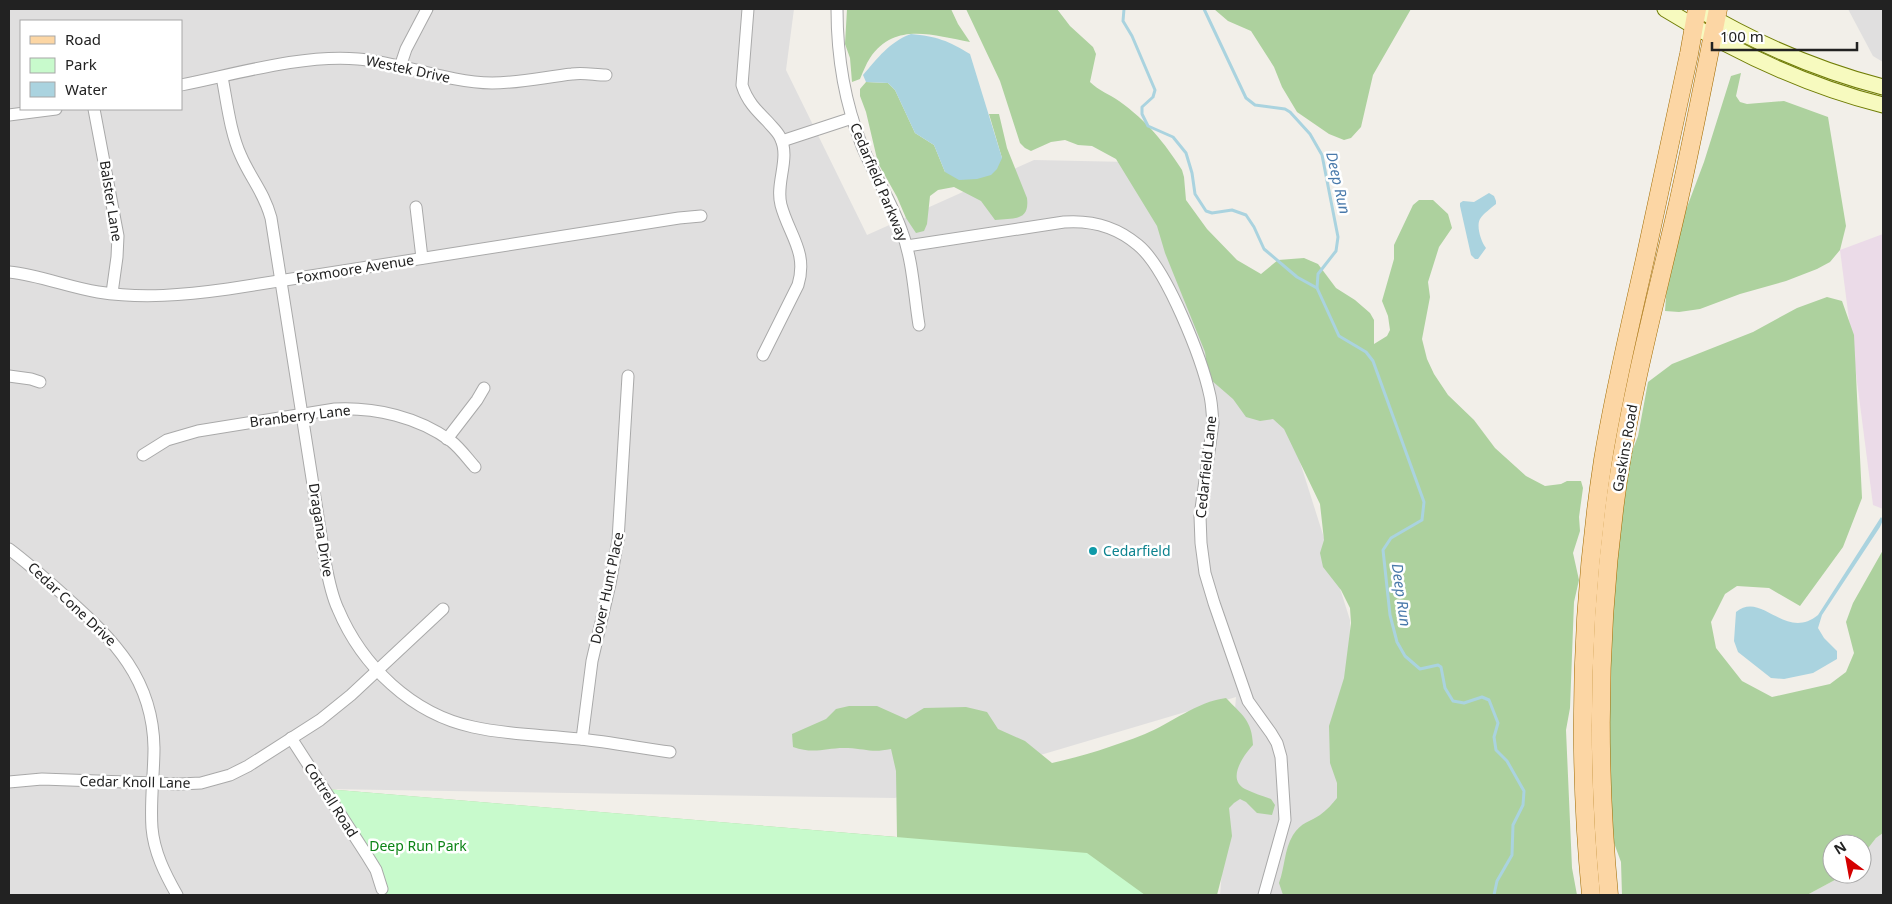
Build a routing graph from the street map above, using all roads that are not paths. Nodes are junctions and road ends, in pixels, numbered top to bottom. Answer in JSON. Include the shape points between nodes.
{"nodes":[{"id":1,"x":427,"y":9,"type":"edge"},
{"id":2,"x":748,"y":9,"type":"edge"},
{"id":3,"x":837,"y":9,"type":"edge"},
{"id":4,"x":1665,"y":9,"type":"edge"},
{"id":5,"x":1697,"y":9,"type":"edge"},
{"id":6,"x":1715,"y":22,"type":"edge"},
{"id":7,"x":1693,"y":26,"type":"junction"},
{"id":8,"x":400,"y":66,"type":"junction"},
{"id":9,"x":606,"y":75,"type":"dead end"},
{"id":10,"x":222,"y":77,"type":"junction"},
{"id":11,"x":182,"y":85,"type":"edge"},
{"id":12,"x":1883,"y":87,"type":"edge"},
{"id":13,"x":1883,"y":105,"type":"edge"},
{"id":14,"x":49,"y":110,"type":"edge"},
{"id":15,"x":94,"y":110,"type":"edge"},
{"id":16,"x":9,"y":116,"type":"edge"},
{"id":17,"x":852,"y":118,"type":"junction"},
{"id":18,"x":782,"y":141,"type":"junction"},
{"id":19,"x":416,"y":207,"type":"dead end"},
{"id":20,"x":702,"y":216,"type":"dead end"},
{"id":21,"x":907,"y":246,"type":"junction"},
{"id":22,"x":422,"y":258,"type":"junction"},
{"id":23,"x":9,"y":272,"type":"edge"},
{"id":24,"x":281,"y":281,"type":"junction"},
{"id":25,"x":112,"y":294,"type":"junction"},
{"id":26,"x":920,"y":325,"type":"dead end"},
{"id":27,"x":763,"y":355,"type":"dead end"},
{"id":28,"x":9,"y":376,"type":"edge"},
{"id":29,"x":628,"y":376,"type":"dead end"},
{"id":30,"x":40,"y":382,"type":"dead end"},
{"id":31,"x":484,"y":388,"type":"dead end"},
{"id":32,"x":302,"y":414,"type":"junction"},
{"id":33,"x":447,"y":439,"type":"junction"},
{"id":34,"x":143,"y":455,"type":"dead end"},
{"id":35,"x":475,"y":467,"type":"dead end"},
{"id":36,"x":9,"y":549,"type":"edge"},
{"id":37,"x":443,"y":609,"type":"dead end"},
{"id":38,"x":377,"y":670,"type":"junction"},
{"id":39,"x":291,"y":738,"type":"junction"},
{"id":40,"x":582,"y":739,"type":"junction"},
{"id":41,"x":670,"y":752,"type":"dead end"},
{"id":42,"x":9,"y":782,"type":"edge"},
{"id":43,"x":153,"y":783,"type":"junction"},
{"id":44,"x":382,"y":889,"type":"dead end"},
{"id":45,"x":177,"y":895,"type":"edge"},
{"id":46,"x":1264,"y":895,"type":"edge"},
{"id":47,"x":1591,"y":895,"type":"edge"},
{"id":48,"x":1610,"y":895,"type":"edge"}],
"edges":[{"from":1,"to":8,"type":"street"},
{"from":2,"to":18,"type":"street","via":[[742,85],[746,97],[778,132]]},
{"from":3,"to":17,"type":"street","name":"Cedarfield Parkway","via":[[838,56]]},
{"from":4,"to":7,"type":"main road"},
{"from":5,"to":6,"type":"main road"},
{"from":5,"to":7,"type":"main road","name":"Gaskins Road"},
{"from":6,"to":7,"type":"main road"},
{"from":6,"to":12,"type":"main road","via":[[1809,64]]},
{"from":6,"to":13,"type":"main road","via":[[1733,48],[1832,90]]},
{"from":6,"to":48,"type":"main road","name":"Gaskins Road","via":[[1678,206],[1630,414],[1611,538],[1600,728],[1602,808]]},
{"from":7,"to":47,"type":"main road","name":"Gaskins Road","via":[[1612,412],[1594,526],[1583,680],[1585,815]]},
{"from":8,"to":9,"type":"street","name":"Westek Drive","via":[[459,80],[492,83],[540,80],[574,73]]},
{"from":8,"to":10,"type":"street","name":"Westek Drive","via":[[327,58]]},
{"from":10,"to":11,"type":"street","name":"Westek Drive"},
{"from":10,"to":24,"type":"street","name":"Dragana Drive","via":[[236,144],[267,204]]},
{"from":14,"to":16,"type":"street"},
{"from":15,"to":25,"type":"street","name":"Balster Lane","via":[[118,236]]},
{"from":17,"to":18,"type":"street"},
{"from":17,"to":21,"type":"street","name":"Cedarfield Parkway"},
{"from":18,"to":27,"type":"street","via":[[781,204],[802,261],[801,274]]},
{"from":19,"to":22,"type":"street"},
{"from":20,"to":22,"type":"street","name":"Foxmoore Avenue"},
{"from":21,"to":26,"type":"street","name":"Cedarfield Parkway"},
{"from":21,"to":46,"type":"street","name":"Cedarfield Lane","via":[[1064,222],[1087,222],[1113,229],[1139,246],[1166,284],[1191,339],[1212,408],[1213,423],[1200,523],[1206,580],[1248,701],[1277,743],[1281,758],[1285,820]]},
{"from":22,"to":24,"type":"street","name":"Foxmoore Avenue"},
{"from":23,"to":25,"type":"street","name":"Foxmoore Avenue"},
{"from":24,"to":25,"type":"street","name":"Foxmoore Avenue","via":[[180,295]]},
{"from":24,"to":32,"type":"street","name":"Dragana Drive"},
{"from":28,"to":30,"type":"street"},
{"from":29,"to":40,"type":"street","name":"Dover Hunt Place","via":[[618,540],[592,661]]},
{"from":31,"to":33,"type":"street"},
{"from":32,"to":33,"type":"street","name":"Branberry Lane","via":[[344,408],[380,411],[417,423]]},
{"from":32,"to":34,"type":"street","name":"Branberry Lane","via":[[198,430],[167,440]]},
{"from":32,"to":38,"type":"street","name":"Dragana Drive","via":[[331,589],[354,642]]},
{"from":33,"to":35,"type":"street","name":"Branberry Lane"},
{"from":36,"to":43,"type":"street","name":"Cedar Cone Drive","via":[[106,634],[131,666],[152,724]]},
{"from":37,"to":38,"type":"street","name":"Cedar Knoll Lane"},
{"from":38,"to":39,"type":"street","name":"Cedar Knoll Lane","via":[[320,720]]},
{"from":38,"to":40,"type":"street","name":"Dragana Drive","via":[[399,691],[451,721],[495,731]]},
{"from":39,"to":43,"type":"street","name":"Cedar Knoll Lane","via":[[248,766],[221,778],[201,783]]},
{"from":39,"to":44,"type":"street","name":"Cottrell Road","via":[[368,856]]},
{"from":40,"to":41,"type":"street","name":"Dragana Drive"},
{"from":42,"to":43,"type":"street","name":"Cedar Knoll Lane","via":[[42,779]]},
{"from":43,"to":45,"type":"street","name":"Cedar Cone Drive","via":[[152,818],[156,845]]}]}
